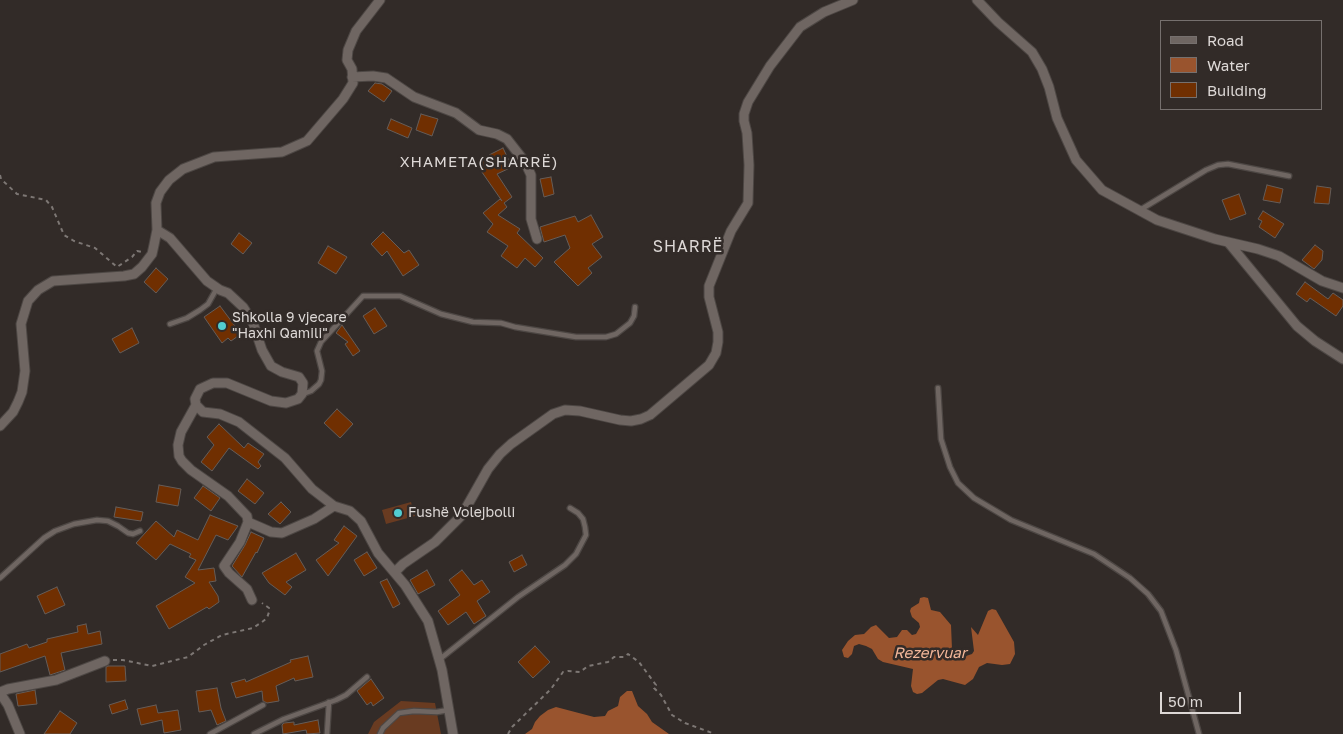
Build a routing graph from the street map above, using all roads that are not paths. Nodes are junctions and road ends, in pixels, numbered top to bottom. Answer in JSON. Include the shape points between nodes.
{"nodes":[{"id":1,"x":380,"y":0,"type":"edge"},
{"id":2,"x":853,"y":0,"type":"edge"},
{"id":3,"x":977,"y":0,"type":"edge"},
{"id":4,"x":352,"y":77,"type":"junction"},
{"id":5,"x":1289,"y":176,"type":"dead end"},
{"id":6,"x":1140,"y":210,"type":"junction"},
{"id":7,"x":156,"y":230,"type":"junction"},
{"id":8,"x":537,"y":239,"type":"dead end"},
{"id":9,"x":1228,"y":242,"type":"junction"},
{"id":10,"x":217,"y":288,"type":"junction"},
{"id":11,"x":1343,"y":288,"type":"edge"},
{"id":12,"x":635,"y":307,"type":"dead end"},
{"id":13,"x":170,"y":324,"type":"dead end"},
{"id":14,"x":1343,"y":359,"type":"edge"},
{"id":15,"x":938,"y":388,"type":"dead end"},
{"id":16,"x":302,"y":394,"type":"junction"},
{"id":17,"x":196,"y":405,"type":"junction"},
{"id":18,"x":0,"y":426,"type":"edge"},
{"id":19,"x":334,"y":506,"type":"junction"},
{"id":20,"x":570,"y":508,"type":"dead end"},
{"id":21,"x":248,"y":522,"type":"junction"},
{"id":22,"x":140,"y":532,"type":"dead end"},
{"id":23,"x":395,"y":572,"type":"junction"},
{"id":24,"x":0,"y":578,"type":"edge"},
{"id":25,"x":252,"y":600,"type":"road end"},
{"id":26,"x":440,"y":659,"type":"junction"},
{"id":27,"x":106,"y":661,"type":"road end"},
{"id":28,"x":367,"y":677,"type":"dead end"},
{"id":29,"x":0,"y":693,"type":"edge"},
{"id":30,"x":329,"y":702,"type":"junction"},
{"id":31,"x":262,"y":705,"type":"dead end"},
{"id":32,"x":448,"y":710,"type":"junction"},
{"id":33,"x":20,"y":734,"type":"edge"},
{"id":34,"x":210,"y":734,"type":"edge"},
{"id":35,"x":254,"y":734,"type":"edge"},
{"id":36,"x":327,"y":734,"type":"edge"},
{"id":37,"x":380,"y":734,"type":"edge"},
{"id":38,"x":453,"y":734,"type":"edge"},
{"id":39,"x":1199,"y":734,"type":"edge"}],
"edges":[{"from":1,"to":4,"type":"street","via":[[356,31],[348,50]]},
{"from":2,"to":23,"type":"street","via":[[800,27],[748,102],[744,114],[749,165],[748,203],[731,231],[709,286],[718,332],[716,354],[709,365],[650,415],[641,418],[620,420],[565,410],[554,414],[500,454],[462,515],[435,542]]},
{"from":3,"to":6,"type":"street","via":[[1032,52],[1042,68],[1057,118],[1076,160],[1102,190]]},
{"from":4,"to":7,"type":"street","via":[[353,83],[343,99],[307,140],[282,152],[214,156],[183,169],[160,192],[156,203]]},
{"from":4,"to":8,"type":"street","via":[[386,78],[414,97],[456,112],[479,130],[507,139],[531,175],[530,209]]},
{"from":5,"to":6,"type":"lane","via":[[1228,164],[1218,165]]},
{"from":6,"to":9,"type":"street","via":[[1157,220]]},
{"from":7,"to":10,"type":"street","via":[[170,238],[200,274]]},
{"from":7,"to":18,"type":"street","via":[[152,254],[134,274],[53,281],[28,301],[21,324],[25,371],[22,392],[13,412]]},
{"from":9,"to":11,"type":"street","via":[[1279,256],[1322,281]]},
{"from":9,"to":14,"type":"street","via":[[1297,326]]},
{"from":10,"to":13,"type":"lane","via":[[208,304]]},
{"from":10,"to":16,"type":"street","via":[[228,293],[242,307],[253,323],[269,363],[276,370],[298,377],[303,383]]},
{"from":12,"to":16,"type":"lane","via":[[630,323],[616,334],[576,337],[501,323],[473,322],[441,314],[400,296],[363,296],[321,342],[317,351],[322,371],[320,384]]},
{"from":15,"to":39,"type":"lane","via":[[942,439],[958,483],[974,498],[1011,520],[1094,554],[1130,578],[1161,611],[1176,650]]},
{"from":16,"to":17,"type":"street","via":[[291,402],[277,402],[221,382],[200,389]]},
{"from":17,"to":19,"type":"street","via":[[203,412],[220,414],[239,422],[285,458],[312,489]]},
{"from":17,"to":21,"type":"street","via":[[181,432],[179,456],[191,470],[235,502]]},
{"from":19,"to":21,"type":"street","via":[[282,533]]},
{"from":19,"to":23,"type":"street","via":[[350,511],[361,521],[378,553]]},
{"from":20,"to":26,"type":"lane","via":[[583,519],[585,527],[586,535],[576,554]]},
{"from":21,"to":25,"type":"street","via":[[240,542],[224,566],[247,589]]},
{"from":22,"to":24,"type":"lane","via":[[128,533],[108,521],[74,524],[44,538]]},
{"from":23,"to":26,"type":"street","via":[[425,614]]},
{"from":26,"to":32,"type":"street"},
{"from":27,"to":29,"type":"street","via":[[56,680]]},
{"from":28,"to":30,"type":"lane","via":[[346,694]]},
{"from":29,"to":33,"type":"street"},
{"from":30,"to":35,"type":"lane"},
{"from":30,"to":36,"type":"lane"},
{"from":31,"to":34,"type":"lane"},
{"from":32,"to":37,"type":"lane","via":[[399,713]]},
{"from":32,"to":38,"type":"street"}]}
